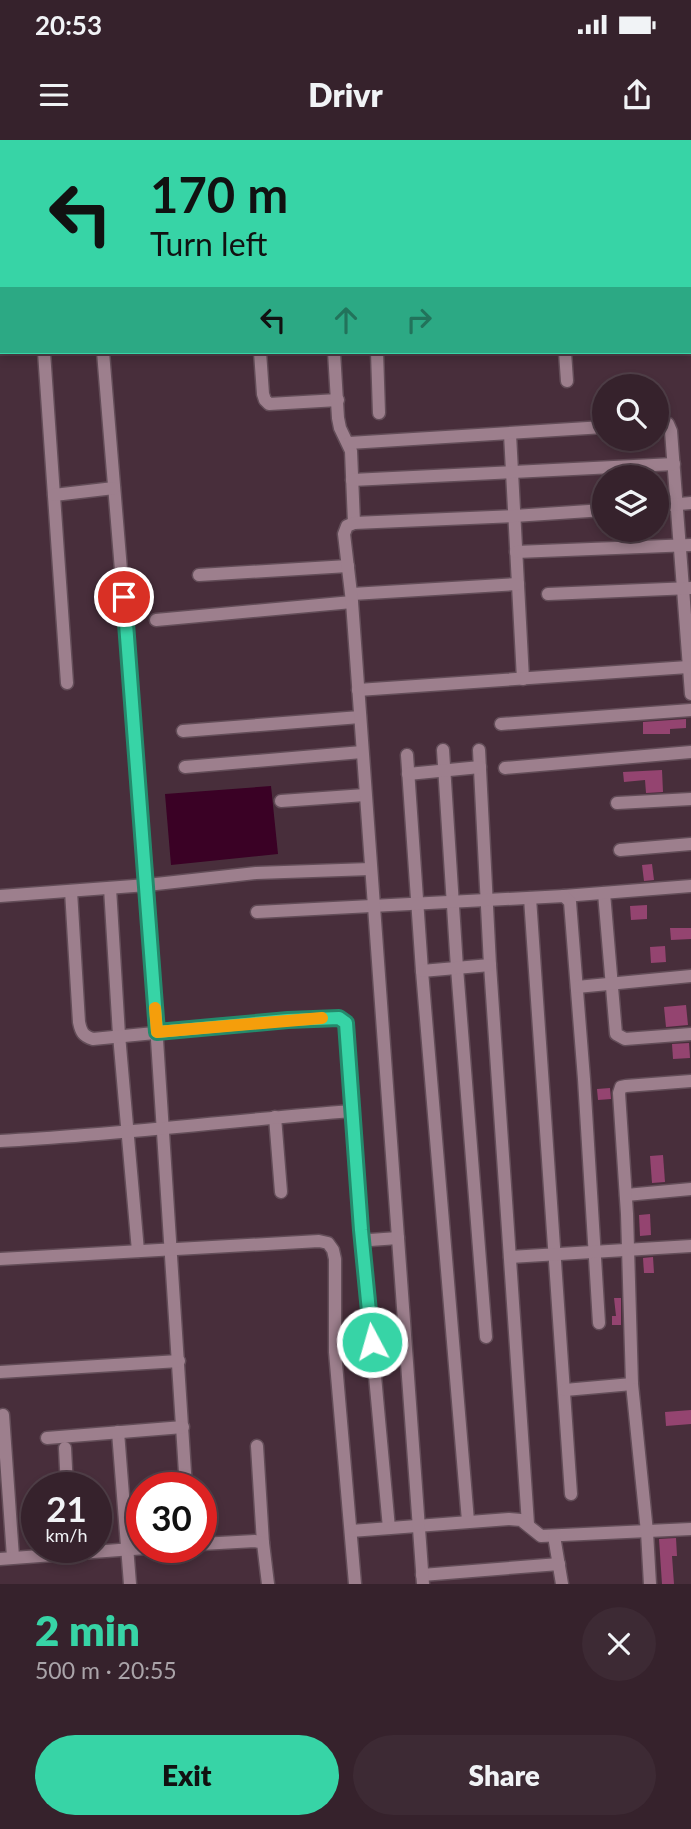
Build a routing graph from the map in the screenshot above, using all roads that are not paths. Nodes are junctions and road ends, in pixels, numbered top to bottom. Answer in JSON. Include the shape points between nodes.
{"nodes":[{"id":1,"x":44,"y":354,"type":"edge"},
{"id":2,"x":103,"y":354,"type":"edge"},
{"id":3,"x":260,"y":354,"type":"edge"},
{"id":4,"x":334,"y":354,"type":"edge"},
{"id":5,"x":377,"y":354,"type":"edge"},
{"id":6,"x":565,"y":354,"type":"edge"},
{"id":7,"x":567,"y":382,"type":"dead end"},
{"id":8,"x":338,"y":400,"type":"junction"},
{"id":9,"x":379,"y":413,"type":"dead end"},
{"id":10,"x":669,"y":426,"type":"edge"},
{"id":11,"x":592,"y":428,"type":"edge"},
{"id":12,"x":510,"y":434,"type":"junction"},
{"id":13,"x":349,"y":443,"type":"junction"},
{"id":14,"x":674,"y":464,"type":"junction"},
{"id":15,"x":513,"y":474,"type":"junction"},
{"id":16,"x":352,"y":481,"type":"junction"},
{"id":17,"x":114,"y":488,"type":"junction"},
{"id":18,"x":54,"y":495,"type":"junction"},
{"id":19,"x":691,"y":503,"type":"edge"},
{"id":20,"x":677,"y":504,"type":"junction"},
{"id":21,"x":669,"y":505,"type":"edge"},
{"id":22,"x":592,"y":511,"type":"edge"},
{"id":23,"x":514,"y":516,"type":"junction"},
{"id":24,"x":354,"y":523,"type":"junction"},
{"id":25,"x":686,"y":545,"type":"edge"},
{"id":26,"x":516,"y":552,"type":"junction"},
{"id":27,"x":348,"y":566,"type":"junction"},
{"id":28,"x":199,"y":575,"type":"dead end"},
{"id":29,"x":517,"y":584,"type":"junction"},
{"id":30,"x":688,"y":588,"type":"edge"},
{"id":31,"x":548,"y":594,"type":"dead end"},
{"id":32,"x":352,"y":598,"type":"junction"},
{"id":33,"x":156,"y":620,"type":"dead end"},
{"id":34,"x":688,"y":667,"type":"junction"},
{"id":35,"x":523,"y":679,"type":"junction"},
{"id":36,"x":67,"y":683,"type":"dead end"},
{"id":37,"x":358,"y":690,"type":"junction"},
{"id":38,"x":691,"y":694,"type":"edge"},
{"id":39,"x":691,"y":710,"type":"edge"},
{"id":40,"x":360,"y":717,"type":"junction"},
{"id":41,"x":501,"y":724,"type":"dead end"},
{"id":42,"x":183,"y":731,"type":"dead end"},
{"id":43,"x":443,"y":750,"type":"dead end"},
{"id":44,"x":479,"y":750,"type":"dead end"},
{"id":45,"x":362,"y":752,"type":"junction"},
{"id":46,"x":691,"y":752,"type":"edge"},
{"id":47,"x":407,"y":755,"type":"dead end"},
{"id":48,"x":185,"y":767,"type":"dead end"},
{"id":49,"x":480,"y":767,"type":"junction"},
{"id":50,"x":505,"y":768,"type":"dead end"},
{"id":51,"x":445,"y":771,"type":"junction"},
{"id":52,"x":408,"y":774,"type":"junction"},
{"id":53,"x":365,"y":795,"type":"junction"},
{"id":54,"x":691,"y":799,"type":"edge"},
{"id":55,"x":281,"y":801,"type":"dead end"},
{"id":56,"x":617,"y":803,"type":"dead end"},
{"id":57,"x":691,"y":844,"type":"edge"},
{"id":58,"x":620,"y":850,"type":"dead end"},
{"id":59,"x":370,"y":869,"type":"junction"},
{"id":60,"x":147,"y":885,"type":"junction"},
{"id":61,"x":691,"y":886,"type":"edge"},
{"id":62,"x":110,"y":888,"type":"junction"},
{"id":63,"x":71,"y":891,"type":"junction"},
{"id":64,"x":604,"y":893,"type":"junction"},
{"id":65,"x":0,"y":895,"type":"edge"},
{"id":66,"x":564,"y":896,"type":"junction"},
{"id":67,"x":530,"y":898,"type":"junction"},
{"id":68,"x":487,"y":900,"type":"junction"},
{"id":69,"x":453,"y":901,"type":"junction"},
{"id":70,"x":418,"y":903,"type":"junction"},
{"id":71,"x":372,"y":905,"type":"junction"},
{"id":72,"x":257,"y":912,"type":"dead end"},
{"id":73,"x":490,"y":965,"type":"junction"},
{"id":74,"x":457,"y":968,"type":"junction"},
{"id":75,"x":422,"y":971,"type":"junction"},
{"id":76,"x":691,"y":976,"type":"edge"},
{"id":77,"x":612,"y":984,"type":"junction"},
{"id":78,"x":577,"y":987,"type":"junction"},
{"id":79,"x":157,"y":1032,"type":"junction"},
{"id":80,"x":691,"y":1034,"type":"edge"},
{"id":81,"x":120,"y":1035,"type":"junction"},
{"id":82,"x":691,"y":1081,"type":"edge"},
{"id":83,"x":352,"y":1111,"type":"junction"},
{"id":84,"x":275,"y":1117,"type":"junction"},
{"id":85,"x":164,"y":1129,"type":"junction"},
{"id":86,"x":127,"y":1133,"type":"junction"},
{"id":87,"x":0,"y":1141,"type":"edge"},
{"id":88,"x":691,"y":1188,"type":"edge"},
{"id":89,"x":281,"y":1192,"type":"dead end"},
{"id":90,"x":626,"y":1195,"type":"junction"},
{"id":91,"x":362,"y":1235,"type":"junction"},
{"id":92,"x":398,"y":1238,"type":"junction"},
{"id":93,"x":691,"y":1246,"type":"edge"},
{"id":94,"x":172,"y":1249,"type":"junction"},
{"id":95,"x":138,"y":1251,"type":"junction"},
{"id":96,"x":628,"y":1251,"type":"junction"},
{"id":97,"x":594,"y":1253,"type":"junction"},
{"id":98,"x":554,"y":1256,"type":"junction"},
{"id":99,"x":510,"y":1257,"type":"junction"},
{"id":100,"x":0,"y":1259,"type":"edge"},
{"id":101,"x":599,"y":1324,"type":"dead end"},
{"id":102,"x":486,"y":1337,"type":"dead end"},
{"id":103,"x":179,"y":1361,"type":"junction"},
{"id":104,"x":0,"y":1372,"type":"edge"},
{"id":105,"x":632,"y":1384,"type":"junction"},
{"id":106,"x":565,"y":1390,"type":"junction"},
{"id":107,"x":3,"y":1415,"type":"dead end"},
{"id":108,"x":183,"y":1427,"type":"junction"},
{"id":109,"x":118,"y":1432,"type":"junction"},
{"id":110,"x":47,"y":1438,"type":"dead end"},
{"id":111,"x":257,"y":1446,"type":"dead end"},
{"id":112,"x":65,"y":1448,"type":"dead end"},
{"id":113,"x":66,"y":1472,"type":"edge"},
{"id":114,"x":185,"y":1472,"type":"edge"},
{"id":115,"x":571,"y":1494,"type":"dead end"},
{"id":116,"x":468,"y":1521,"type":"junction"},
{"id":117,"x":528,"y":1524,"type":"junction"},
{"id":118,"x":419,"y":1525,"type":"junction"},
{"id":119,"x":126,"y":1526,"type":"edge"},
{"id":120,"x":389,"y":1528,"type":"junction"},
{"id":121,"x":691,"y":1529,"type":"edge"},
{"id":122,"x":351,"y":1531,"type":"junction"},
{"id":123,"x":647,"y":1532,"type":"junction"},
{"id":124,"x":554,"y":1536,"type":"junction"},
{"id":125,"x":217,"y":1543,"type":"edge"},
{"id":126,"x":263,"y":1543,"type":"junction"},
{"id":127,"x":7,"y":1558,"type":"edge"},
{"id":128,"x":129,"y":1563,"type":"edge"},
{"id":129,"x":559,"y":1564,"type":"junction"},
{"id":130,"x":422,"y":1579,"type":"edge"},
{"id":131,"x":130,"y":1584,"type":"edge"},
{"id":132,"x":268,"y":1584,"type":"edge"},
{"id":133,"x":355,"y":1584,"type":"edge"},
{"id":134,"x":562,"y":1584,"type":"edge"},
{"id":135,"x":650,"y":1584,"type":"edge"}],
"edges":[{"from":1,"to":18,"type":"street"},
{"from":2,"to":17,"type":"street"},
{"from":3,"to":8,"type":"street","via":[[263,394],[269,404]]},
{"from":4,"to":8,"type":"street"},
{"from":5,"to":9,"type":"street"},
{"from":6,"to":7,"type":"street"},
{"from":8,"to":13,"type":"street","via":[[340,428]]},
{"from":10,"to":14,"type":"street"},
{"from":11,"to":12,"type":"street"},
{"from":12,"to":13,"type":"street"},
{"from":12,"to":15,"type":"street"},
{"from":13,"to":16,"type":"street"},
{"from":14,"to":15,"type":"street"},
{"from":14,"to":20,"type":"street"},
{"from":15,"to":16,"type":"street"},
{"from":15,"to":23,"type":"street"},
{"from":16,"to":24,"type":"street"},
{"from":17,"to":18,"type":"street"},
{"from":17,"to":60,"type":"street"},
{"from":18,"to":36,"type":"street"},
{"from":19,"to":20,"type":"street"},
{"from":20,"to":21,"type":"street"},
{"from":20,"to":25,"type":"street"},
{"from":22,"to":23,"type":"street"},
{"from":23,"to":24,"type":"street"},
{"from":23,"to":26,"type":"street"},
{"from":24,"to":27,"type":"street","via":[[344,534]]},
{"from":25,"to":26,"type":"street"},
{"from":25,"to":30,"type":"street"},
{"from":26,"to":29,"type":"street"},
{"from":27,"to":28,"type":"street"},
{"from":27,"to":32,"type":"street"},
{"from":29,"to":32,"type":"street"},
{"from":29,"to":35,"type":"street"},
{"from":30,"to":31,"type":"street"},
{"from":30,"to":34,"type":"street"},
{"from":32,"to":33,"type":"street"},
{"from":32,"to":37,"type":"street"},
{"from":34,"to":35,"type":"street"},
{"from":34,"to":38,"type":"street"},
{"from":35,"to":37,"type":"street"},
{"from":37,"to":40,"type":"street"},
{"from":39,"to":41,"type":"street"},
{"from":40,"to":42,"type":"street"},
{"from":40,"to":45,"type":"street"},
{"from":43,"to":51,"type":"street"},
{"from":44,"to":49,"type":"street"},
{"from":45,"to":48,"type":"street"},
{"from":45,"to":53,"type":"street"},
{"from":46,"to":50,"type":"street"},
{"from":47,"to":52,"type":"street"},
{"from":49,"to":51,"type":"street"},
{"from":49,"to":68,"type":"street"},
{"from":51,"to":52,"type":"street"},
{"from":51,"to":69,"type":"street"},
{"from":52,"to":70,"type":"street"},
{"from":53,"to":55,"type":"street"},
{"from":53,"to":59,"type":"street"},
{"from":54,"to":56,"type":"street"},
{"from":57,"to":58,"type":"street"},
{"from":59,"to":60,"type":"street","via":[[256,873]]},
{"from":59,"to":71,"type":"street"},
{"from":60,"to":62,"type":"street"},
{"from":60,"to":79,"type":"street"},
{"from":61,"to":64,"type":"street"},
{"from":62,"to":63,"type":"street"},
{"from":62,"to":81,"type":"street"},
{"from":63,"to":65,"type":"street"},
{"from":63,"to":81,"type":"street","via":[[80,1030],[93,1039]]},
{"from":64,"to":66,"type":"street"},
{"from":64,"to":77,"type":"street"},
{"from":66,"to":67,"type":"street"},
{"from":66,"to":78,"type":"street","via":[[570,902]]},
{"from":67,"to":68,"type":"street"},
{"from":67,"to":98,"type":"street"},
{"from":68,"to":69,"type":"street"},
{"from":68,"to":73,"type":"street"},
{"from":69,"to":70,"type":"street"},
{"from":69,"to":74,"type":"street"},
{"from":70,"to":71,"type":"street"},
{"from":70,"to":75,"type":"street"},
{"from":71,"to":72,"type":"street"},
{"from":71,"to":92,"type":"street"},
{"from":73,"to":74,"type":"street"},
{"from":73,"to":99,"type":"street"},
{"from":74,"to":75,"type":"street"},
{"from":74,"to":102,"type":"street"},
{"from":75,"to":116,"type":"street"},
{"from":76,"to":77,"type":"street"},
{"from":77,"to":78,"type":"street"},
{"from":77,"to":80,"type":"street","via":[[620,1038]]},
{"from":78,"to":97,"type":"street"},
{"from":79,"to":81,"type":"street"},
{"from":79,"to":83,"type":"street","via":[[288,1020],[344,1020]]},
{"from":79,"to":85,"type":"street"},
{"from":81,"to":86,"type":"street"},
{"from":82,"to":90,"type":"street","via":[[621,1087]]},
{"from":83,"to":84,"type":"street"},
{"from":83,"to":91,"type":"street"},
{"from":84,"to":85,"type":"street"},
{"from":84,"to":89,"type":"street"},
{"from":85,"to":86,"type":"street"},
{"from":85,"to":94,"type":"street"},
{"from":86,"to":87,"type":"street"},
{"from":86,"to":95,"type":"street"},
{"from":88,"to":90,"type":"street"},
{"from":90,"to":96,"type":"street"},
{"from":91,"to":92,"type":"street","via":[[370,1240]]},
{"from":91,"to":120,"type":"street"},
{"from":92,"to":118,"type":"street"},
{"from":93,"to":96,"type":"street"},
{"from":94,"to":95,"type":"street"},
{"from":94,"to":103,"type":"street"},
{"from":94,"to":122,"type":"street","via":[[319,1241],[333,1250],[335,1352]]},
{"from":95,"to":100,"type":"street"},
{"from":96,"to":97,"type":"street"},
{"from":96,"to":105,"type":"street"},
{"from":97,"to":98,"type":"street"},
{"from":97,"to":101,"type":"street"},
{"from":98,"to":99,"type":"street"},
{"from":98,"to":106,"type":"street"},
{"from":99,"to":117,"type":"street"},
{"from":103,"to":104,"type":"street"},
{"from":103,"to":108,"type":"street"},
{"from":105,"to":106,"type":"street"},
{"from":105,"to":123,"type":"street"},
{"from":106,"to":115,"type":"street"},
{"from":107,"to":127,"type":"street"},
{"from":108,"to":109,"type":"street"},
{"from":108,"to":114,"type":"street"},
{"from":109,"to":110,"type":"street"},
{"from":109,"to":119,"type":"street"},
{"from":111,"to":126,"type":"street"},
{"from":112,"to":113,"type":"street"},
{"from":116,"to":117,"type":"street","via":[[509,1519]]},
{"from":116,"to":118,"type":"street"},
{"from":117,"to":124,"type":"street","via":[[541,1536]]},
{"from":118,"to":120,"type":"street"},
{"from":118,"to":130,"type":"street"},
{"from":120,"to":122,"type":"street"},
{"from":121,"to":123,"type":"street"},
{"from":122,"to":133,"type":"street"},
{"from":123,"to":124,"type":"street"},
{"from":123,"to":135,"type":"street"},
{"from":124,"to":129,"type":"street"},
{"from":125,"to":126,"type":"street"},
{"from":126,"to":132,"type":"street"},
{"from":128,"to":131,"type":"street"},
{"from":129,"to":130,"type":"street"},
{"from":129,"to":134,"type":"street"}]}
